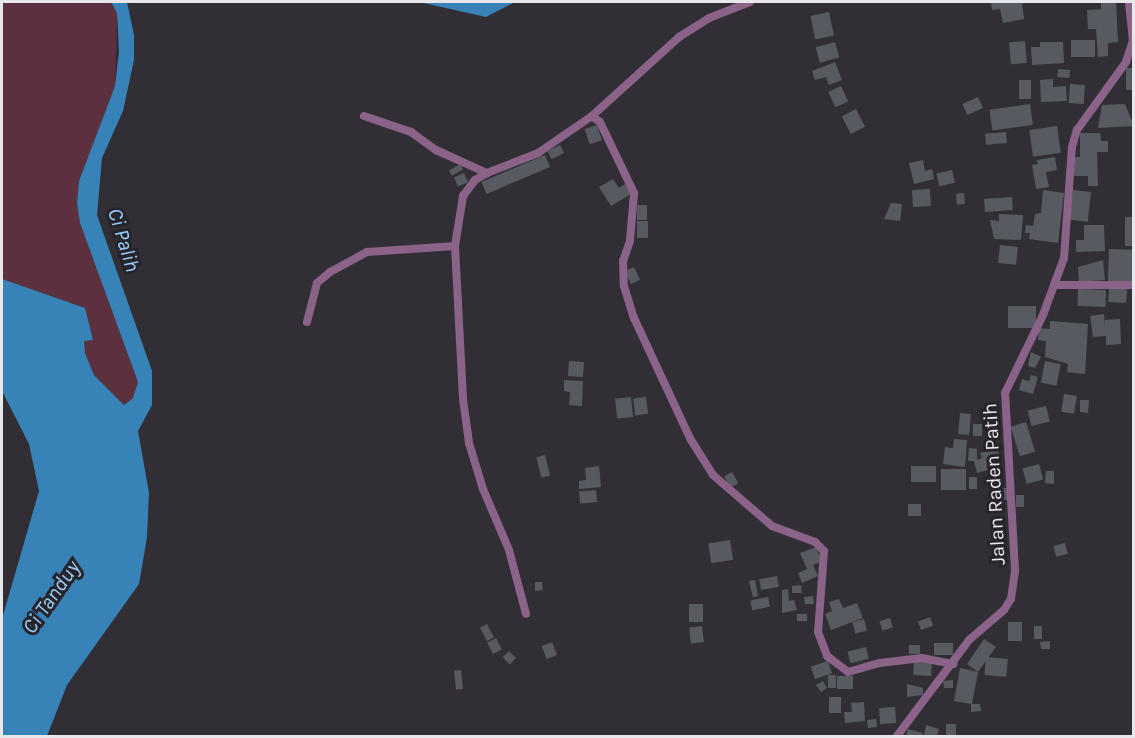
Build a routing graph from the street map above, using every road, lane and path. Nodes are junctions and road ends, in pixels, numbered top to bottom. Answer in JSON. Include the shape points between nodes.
{"nodes":[{"id":1,"x":750,"y":2,"type":"edge"},
{"id":2,"x":1129,"y":2,"type":"edge"},
{"id":3,"x":364,"y":116,"type":"dead end"},
{"id":4,"x":592,"y":116,"type":"junction"},
{"id":5,"x":487,"y":173,"type":"junction"},
{"id":6,"x":455,"y":246,"type":"junction"},
{"id":7,"x":1054,"y":285,"type":"junction"},
{"id":8,"x":1134,"y":285,"type":"edge"},
{"id":9,"x":307,"y":322,"type":"dead end"},
{"id":10,"x":526,"y":614,"type":"dead end"},
{"id":11,"x":952,"y":664,"type":"junction"},
{"id":12,"x":897,"y":736,"type":"edge"}],
"edges":[{"from":1,"to":4,"type":"street","via":[[709,18],[679,37]]},
{"from":2,"to":7,"type":"street","name":"Jalan Raden Patih","via":[[1133,41],[1126,62],[1080,123],[1072,147],[1064,258]]},
{"from":3,"to":5,"type":"street","via":[[411,132],[436,150]]},
{"from":4,"to":5,"type":"street","via":[[538,153]]},
{"from":4,"to":11,"type":"street","via":[[600,122],[634,192],[630,241],[622,261],[624,286],[634,318],[691,440],[713,476],[772,526],[815,542],[824,551],[818,632],[827,656],[848,672],[922,658]]},
{"from":5,"to":6,"type":"street","via":[[463,196]]},
{"from":6,"to":9,"type":"street","via":[[367,252],[317,283]]},
{"from":6,"to":10,"type":"street","via":[[469,443],[509,550]]},
{"from":7,"to":8,"type":"street"},
{"from":7,"to":11,"type":"street","name":"Jalan Raden Patih","via":[[1005,393],[1015,570],[1011,599],[969,640]]},
{"from":11,"to":12,"type":"street","name":"Jalan Raden Patih"}]}
